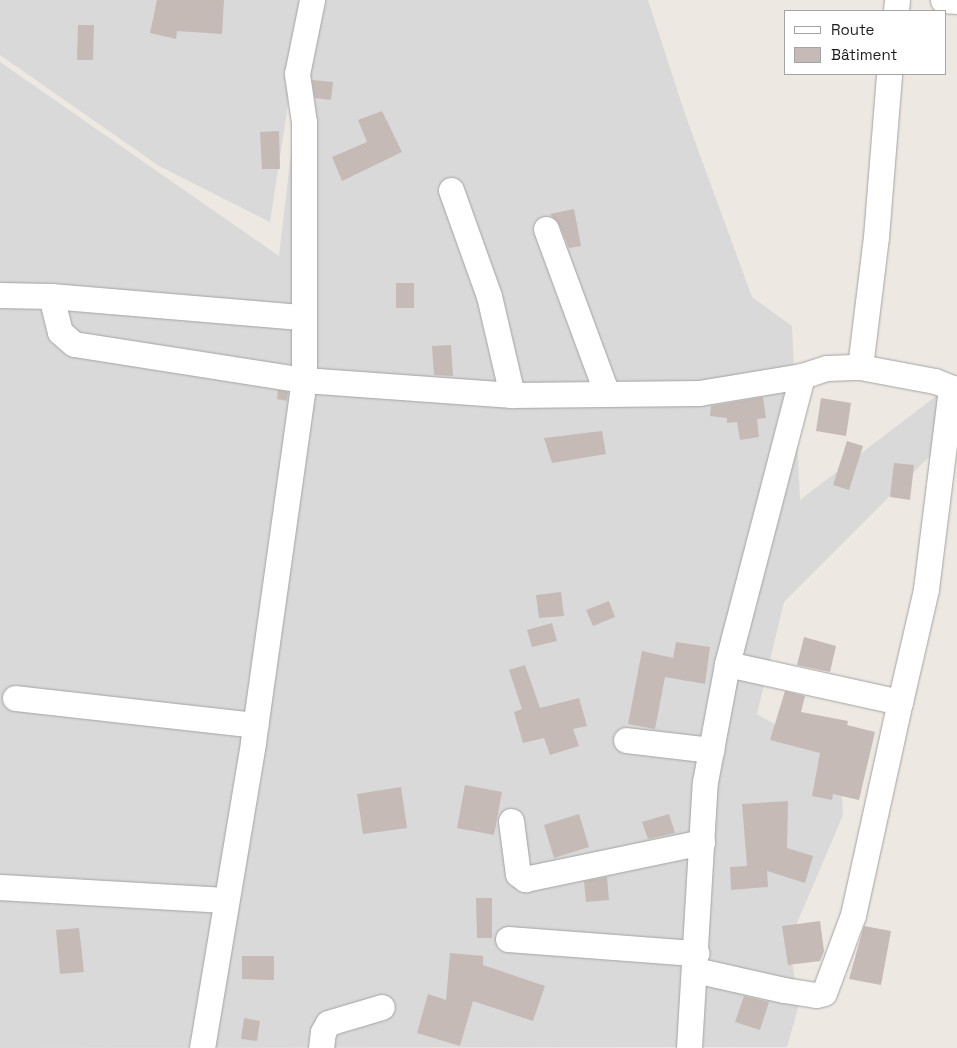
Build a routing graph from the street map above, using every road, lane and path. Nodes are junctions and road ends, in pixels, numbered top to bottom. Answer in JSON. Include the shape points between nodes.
{"nodes":[{"id":1,"x":312,"y":0,"type":"edge"},
{"id":2,"x":943,"y":0,"type":"edge"},
{"id":3,"x":957,"y":1,"type":"edge"},
{"id":4,"x":889,"y":75,"type":"edge"},
{"id":5,"x":451,"y":190,"type":"dead end"},
{"id":6,"x":546,"y":229,"type":"dead end"},
{"id":7,"x":0,"y":295,"type":"edge"},
{"id":8,"x":51,"y":296,"type":"junction"},
{"id":9,"x":303,"y":317,"type":"junction"},
{"id":10,"x":860,"y":368,"type":"junction"},
{"id":11,"x":802,"y":376,"type":"junction"},
{"id":12,"x":304,"y":380,"type":"junction"},
{"id":13,"x":954,"y":389,"type":"edge"},
{"id":14,"x":607,"y":394,"type":"junction"},
{"id":15,"x":512,"y":395,"type":"junction"},
{"id":16,"x":727,"y":664,"type":"junction"},
{"id":17,"x":15,"y":698,"type":"dead end"},
{"id":18,"x":900,"y":702,"type":"junction"},
{"id":19,"x":255,"y":725,"type":"junction"},
{"id":20,"x":626,"y":740,"type":"dead end"},
{"id":21,"x":711,"y":750,"type":"junction"},
{"id":22,"x":511,"y":821,"type":"dead end"},
{"id":23,"x":702,"y":842,"type":"junction"},
{"id":24,"x":0,"y":887,"type":"edge"},
{"id":25,"x":226,"y":900,"type":"junction"},
{"id":26,"x":508,"y":939,"type":"dead end"},
{"id":27,"x":695,"y":961,"type":"junction"},
{"id":28,"x":382,"y":1007,"type":"dead end"},
{"id":29,"x":202,"y":1048,"type":"edge"},
{"id":30,"x":321,"y":1048,"type":"edge"},
{"id":31,"x":689,"y":1048,"type":"edge"}],
"edges":[{"from":1,"to":9,"type":"street","via":[[297,74],[304,122]]},
{"from":2,"to":3,"type":"street"},
{"from":4,"to":10,"type":"street","via":[[876,237]]},
{"from":5,"to":15,"type":"street","via":[[489,296]]},
{"from":6,"to":14,"type":"street"},
{"from":7,"to":8,"type":"street"},
{"from":8,"to":9,"type":"street"},
{"from":8,"to":12,"type":"street","via":[[60,332],[74,344]]},
{"from":9,"to":12,"type":"street"},
{"from":10,"to":11,"type":"street","via":[[827,368]]},
{"from":10,"to":13,"type":"street","via":[[935,381]]},
{"from":11,"to":14,"type":"street","via":[[699,392]]},
{"from":11,"to":16,"type":"street"},
{"from":12,"to":15,"type":"street"},
{"from":12,"to":19,"type":"street"},
{"from":13,"to":18,"type":"street","via":[[926,589]]},
{"from":14,"to":15,"type":"street"},
{"from":16,"to":18,"type":"street"},
{"from":16,"to":21,"type":"street"},
{"from":17,"to":19,"type":"street"},
{"from":18,"to":27,"type":"street","via":[[853,915],[824,993],[816,995],[784,990]]},
{"from":19,"to":25,"type":"street"},
{"from":20,"to":21,"type":"street"},
{"from":21,"to":23,"type":"street","via":[[705,782]]},
{"from":22,"to":23,"type":"street","via":[[518,874],[525,880]]},
{"from":23,"to":27,"type":"street"},
{"from":24,"to":25,"type":"street"},
{"from":25,"to":29,"type":"street"},
{"from":26,"to":27,"type":"street"},
{"from":27,"to":31,"type":"street"},
{"from":28,"to":30,"type":"street","via":[[328,1023]]}]}
